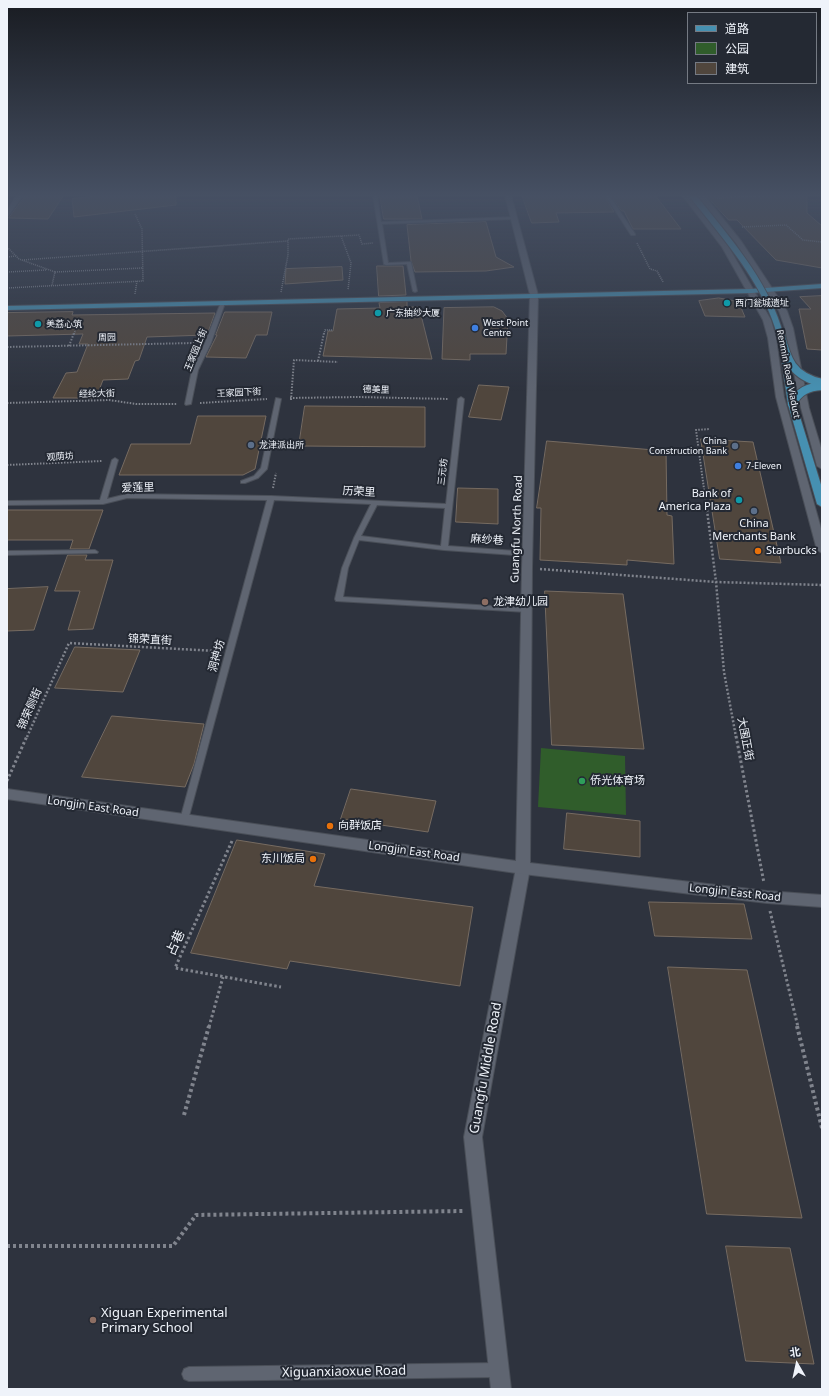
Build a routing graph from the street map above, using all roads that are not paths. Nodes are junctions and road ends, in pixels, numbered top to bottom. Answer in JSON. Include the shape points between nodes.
{"nodes":[{"id":1,"x":385,"y":260,"type":"edge"},
{"id":2,"x":525,"y":260,"type":"edge"},
{"id":3,"x":733,"y":260,"type":"edge"},
{"id":4,"x":742,"y":260,"type":"edge"},
{"id":5,"x":751,"y":260,"type":"edge"},
{"id":6,"x":822,"y":280,"type":"edge"},
{"id":7,"x":822,"y":286,"type":"edge"},
{"id":8,"x":749,"y":287,"type":"junction"},
{"id":9,"x":768,"y":287,"type":"junction"},
{"id":10,"x":415,"y":291,"type":"junction"},
{"id":11,"x":533,"y":292,"type":"junction"},
{"id":12,"x":7,"y":301,"type":"edge"},
{"id":13,"x":222,"y":303,"type":"junction"},
{"id":14,"x":7,"y":308,"type":"edge"},
{"id":15,"x":781,"y":341,"type":"junction"},
{"id":16,"x":822,"y":383,"type":"edge"},
{"id":17,"x":822,"y":386,"type":"edge"},
{"id":18,"x":278,"y":398,"type":"road end"},
{"id":19,"x":461,"y":399,"type":"road end"},
{"id":20,"x":188,"y":404,"type":"road end"},
{"id":21,"x":792,"y":404,"type":"junction"},
{"id":22,"x":115,"y":460,"type":"road end"},
{"id":23,"x":822,"y":466,"type":"edge"},
{"id":24,"x":243,"y":482,"type":"dead end"},
{"id":25,"x":271,"y":498,"type":"junction"},
{"id":26,"x":103,"y":502,"type":"junction"},
{"id":27,"x":7,"y":503,"type":"edge"},
{"id":28,"x":375,"y":503,"type":"junction"},
{"id":29,"x":822,"y":504,"type":"edge"},
{"id":30,"x":447,"y":506,"type":"junction"},
{"id":31,"x":357,"y":538,"type":"junction"},
{"id":32,"x":444,"y":548,"type":"junction"},
{"id":33,"x":822,"y":550,"type":"edge"},
{"id":34,"x":96,"y":552,"type":"dead end"},
{"id":35,"x":7,"y":553,"type":"edge"},
{"id":36,"x":529,"y":554,"type":"junction"},
{"id":37,"x":527,"y":610,"type":"junction"},
{"id":38,"x":7,"y":794,"type":"edge"},
{"id":39,"x":184,"y":820,"type":"junction"},
{"id":40,"x":523,"y":868,"type":"junction"},
{"id":41,"x":822,"y":901,"type":"edge"},
{"id":42,"x":499,"y":1370,"type":"junction"},
{"id":43,"x":189,"y":1374,"type":"dead end"},
{"id":44,"x":501,"y":1389,"type":"edge"}],
"edges":[{"from":1,"to":10,"type":"lane","via":[[386,264],[409,263]]},
{"from":2,"to":11,"type":"main road","name":"Guangfu North Road"},
{"from":3,"to":8,"type":"main road"},
{"from":4,"to":15,"type":"main road","name":"Renmin Road Viaduct","bridge":true,"via":[[774,315]]},
{"from":5,"to":9,"type":"main road"},
{"from":6,"to":9,"type":"main road"},
{"from":7,"to":9,"type":"main road"},
{"from":8,"to":9,"type":"main road"},
{"from":8,"to":11,"type":"main road"},
{"from":8,"to":33,"type":"main road","via":[[771,330],[780,397]]},
{"from":9,"to":23,"type":"main road","via":[[786,320],[805,408]]},
{"from":10,"to":11,"type":"main road"},
{"from":10,"to":12,"type":"main road"},
{"from":11,"to":13,"type":"main road"},
{"from":11,"to":36,"type":"main road","name":"Guangfu North Road"},
{"from":13,"to":14,"type":"main road"},
{"from":13,"to":20,"type":"lane","name":"王家园上街","via":[[195,370]]},
{"from":15,"to":16,"type":"main road","bridge":true,"via":[[794,369],[802,376]]},
{"from":15,"to":21,"type":"main road","name":"Renmin Road Viaduct","bridge":true},
{"from":17,"to":21,"type":"main road","bridge":true,"via":[[805,388],[799,392]]},
{"from":18,"to":24,"type":"lane","via":[[264,469],[256,477]]},
{"from":19,"to":30,"type":"lane","name":"三元坊"},
{"from":21,"to":29,"type":"main road","name":"Renmin Road Viaduct"},
{"from":22,"to":26,"type":"lane"},
{"from":25,"to":26,"type":"lane","name":"爱莲里","via":[[127,496]]},
{"from":25,"to":28,"type":"lane","name":"历荣里"},
{"from":25,"to":39,"type":"lane","name":"洞神坊"},
{"from":26,"to":27,"type":"lane","name":"爱莲里"},
{"from":28,"to":30,"type":"lane","name":"历荣里"},
{"from":28,"to":31,"type":"lane"},
{"from":30,"to":32,"type":"lane","name":"三元坊"},
{"from":31,"to":32,"type":"lane","name":"麻纱巷"},
{"from":31,"to":37,"type":"lane","via":[[345,568],[339,599]]},
{"from":32,"to":36,"type":"lane","name":"麻纱巷"},
{"from":34,"to":35,"type":"lane"},
{"from":36,"to":37,"type":"main road","name":"Guangfu North Road"},
{"from":37,"to":40,"type":"main road","name":"Guangfu North Road"},
{"from":38,"to":39,"type":"main road","name":"Longjin East Road"},
{"from":39,"to":40,"type":"main road","name":"Longjin East Road"},
{"from":40,"to":41,"type":"main road","name":"Longjin East Road","via":[[767,897]]},
{"from":40,"to":42,"type":"main road","name":"Guangfu Middle Road","via":[[473,1137]]},
{"from":42,"to":43,"type":"lane","name":"Xiguanxiaoxue Road"},
{"from":42,"to":44,"type":"main road","name":"Guangfu Middle Road"}]}
